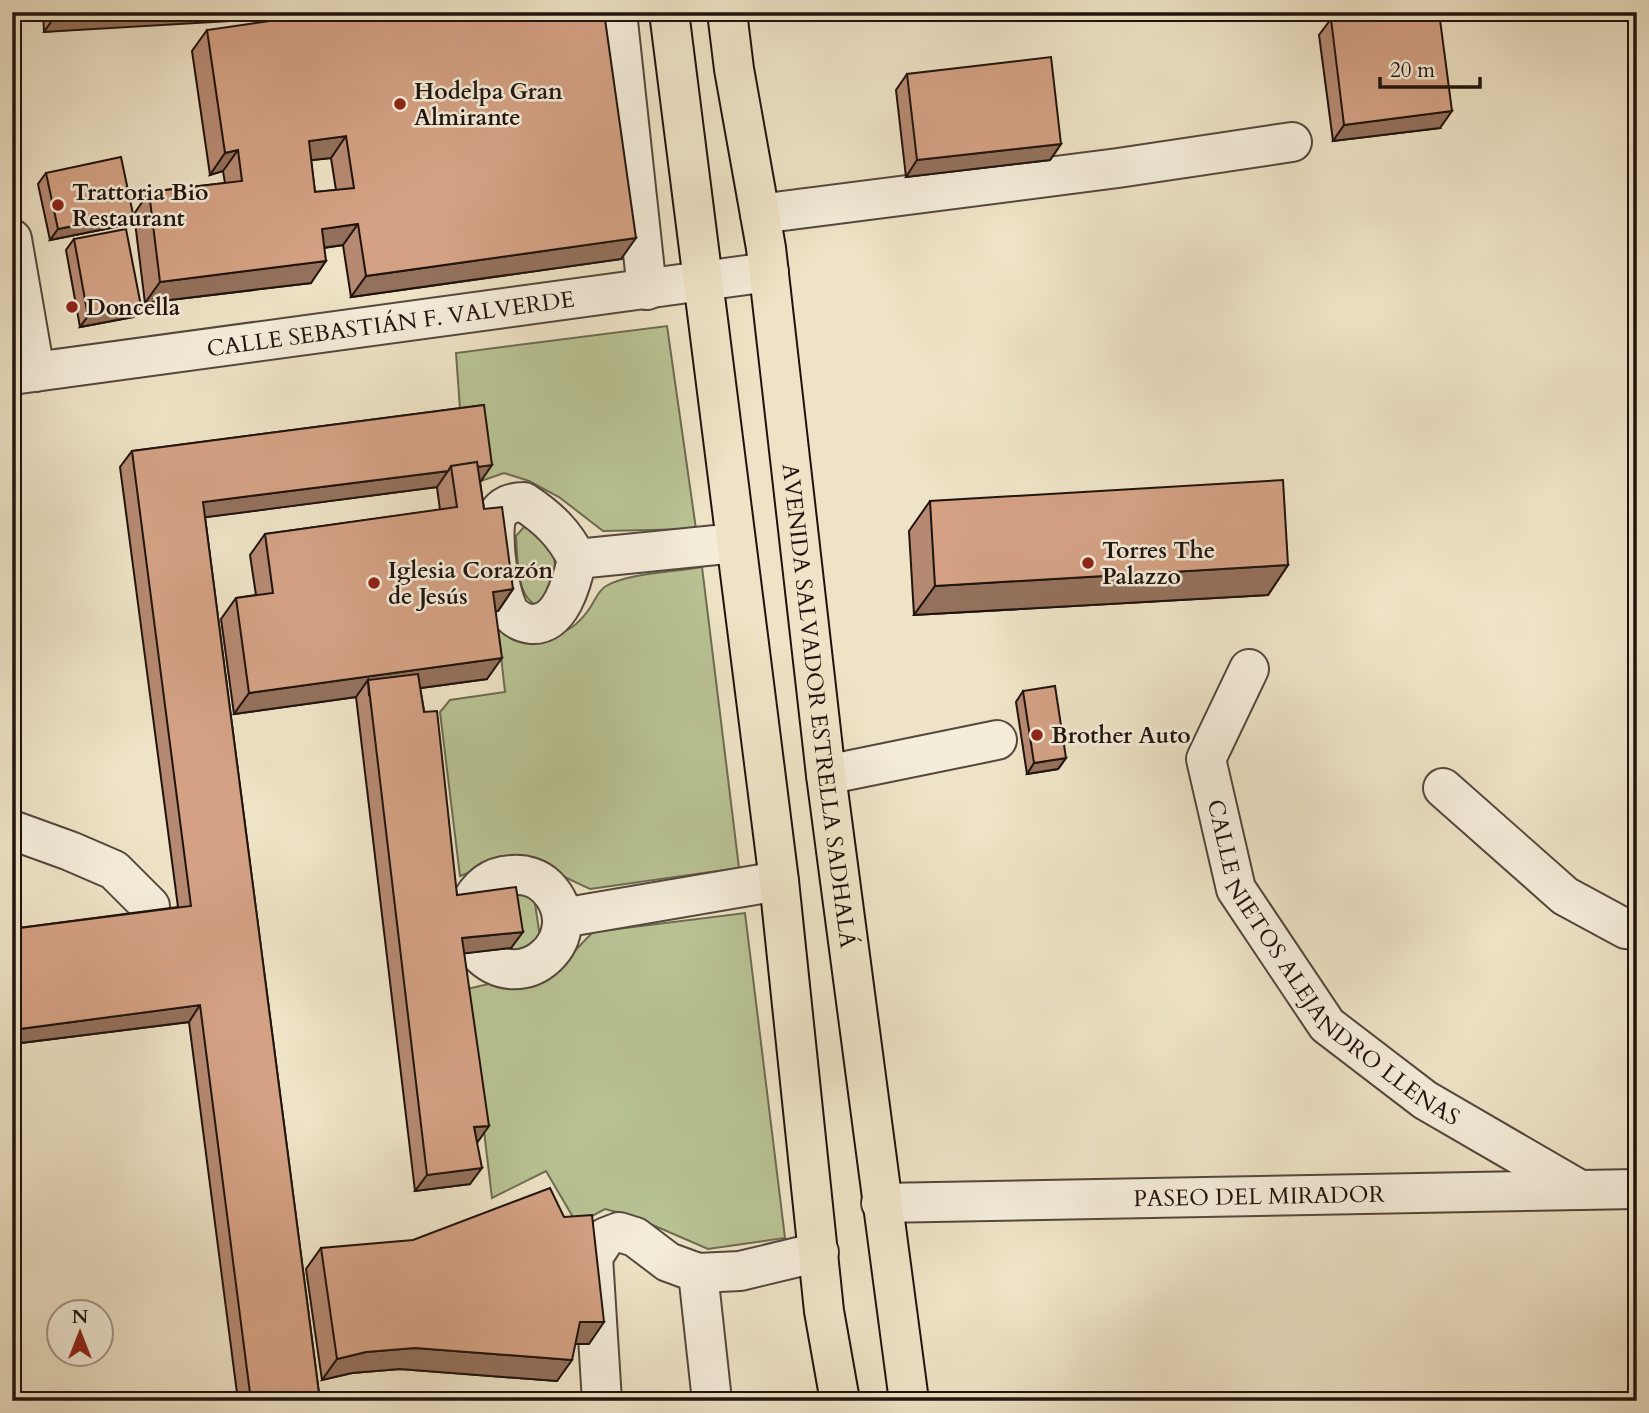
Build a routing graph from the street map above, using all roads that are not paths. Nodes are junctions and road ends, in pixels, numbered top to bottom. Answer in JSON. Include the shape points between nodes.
{"nodes":[{"id":1,"x":617,"y":12,"type":"edge"},
{"id":2,"x":669,"y":12,"type":"edge"},
{"id":3,"x":727,"y":12,"type":"edge"},
{"id":4,"x":1292,"y":142,"type":"dead end"},
{"id":5,"x":760,"y":214,"type":"junction"},
{"id":6,"x":12,"y":239,"type":"edge"},
{"id":7,"x":769,"y":272,"type":"junction"},
{"id":8,"x":705,"y":282,"type":"junction"},
{"id":9,"x":647,"y":290,"type":"junction"},
{"id":10,"x":24,"y":374,"type":"edge"},
{"id":11,"x":736,"y":543,"type":"junction"},
{"id":12,"x":577,"y":559,"type":"dead end"},
{"id":13,"x":1249,"y":669,"type":"dead end"},
{"id":14,"x":997,"y":740,"type":"dead end"},
{"id":15,"x":826,"y":775,"type":"junction"},
{"id":16,"x":1443,"y":788,"type":"dead end"},
{"id":17,"x":12,"y":830,"type":"edge"},
{"id":18,"x":779,"y":881,"type":"junction"},
{"id":19,"x":150,"y":906,"type":"dead end"},
{"id":20,"x":468,"y":908,"type":"edge"},
{"id":21,"x":562,"y":918,"type":"junction"},
{"id":22,"x":1637,"y":930,"type":"edge"},
{"id":23,"x":478,"y":951,"type":"edge"},
{"id":24,"x":1637,"y":1189,"type":"edge"},
{"id":25,"x":1580,"y":1190,"type":"junction"},
{"id":26,"x":881,"y":1202,"type":"junction"},
{"id":27,"x":819,"y":1252,"type":"junction"},
{"id":28,"x":698,"y":1273,"type":"junction"},
{"id":29,"x":602,"y":1401,"type":"edge"},
{"id":30,"x":712,"y":1401,"type":"edge"},
{"id":31,"x":840,"y":1401,"type":"edge"},
{"id":32,"x":909,"y":1401,"type":"edge"}],
"edges":[{"from":1,"to":9,"type":"street"},
{"from":2,"to":8,"type":"highway"},
{"from":3,"to":5,"type":"highway","name":"AVENIDA SALVADOR ESTRELLA SADHALÁ"},
{"from":4,"to":5,"type":"street"},
{"from":5,"to":7,"type":"highway","name":"AVENIDA SALVADOR ESTRELLA SADHALÁ"},
{"from":6,"to":10,"type":"street"},
{"from":7,"to":8,"type":"street","name":"CALLE SEBASTIÁN F. VALVERDE"},
{"from":7,"to":15,"type":"highway","name":"AVENIDA SALVADOR ESTRELLA SADHALÁ"},
{"from":8,"to":9,"type":"street","name":"CALLE SEBASTIÁN F. VALVERDE"},
{"from":8,"to":11,"type":"highway"},
{"from":9,"to":10,"type":"street","name":"CALLE SEBASTIÁN F. VALVERDE"},
{"from":11,"to":12,"type":"street"},
{"from":11,"to":18,"type":"highway"},
{"from":13,"to":25,"type":"street","name":"CALLE NIETOS ALEJANDRO LLENAS","via":[[1206,759],[1236,889],[1327,1025],[1425,1100]]},
{"from":14,"to":15,"type":"street"},
{"from":15,"to":26,"type":"highway","name":"AVENIDA SALVADOR ESTRELLA SADHALÁ"},
{"from":16,"to":22,"type":"street","via":[[1565,895],[1626,929]]},
{"from":17,"to":19,"type":"street","via":[[114,870]]},
{"from":18,"to":21,"type":"street"},
{"from":18,"to":27,"type":"highway"},
{"from":20,"to":21,"type":"street","via":[[481,887],[499,876],[521,874],[541,882],[556,897]]},
{"from":21,"to":23,"type":"street","via":[[560,939],[548,957],[529,967],[508,970],[488,962]]},
{"from":24,"to":25,"type":"street","name":"PASEO DEL MIRADOR"},
{"from":25,"to":26,"type":"street","name":"PASEO DEL MIRADOR"},
{"from":26,"to":32,"type":"highway","name":"AVENIDA SALVADOR ESTRELLA SADHALÁ"},
{"from":27,"to":28,"type":"street","via":[[740,1271]]},
{"from":27,"to":31,"type":"highway"},
{"from":28,"to":29,"type":"street","via":[[668,1262],[635,1237],[619,1232],[606,1237],[593,1257]]},
{"from":28,"to":30,"type":"street"}]}
